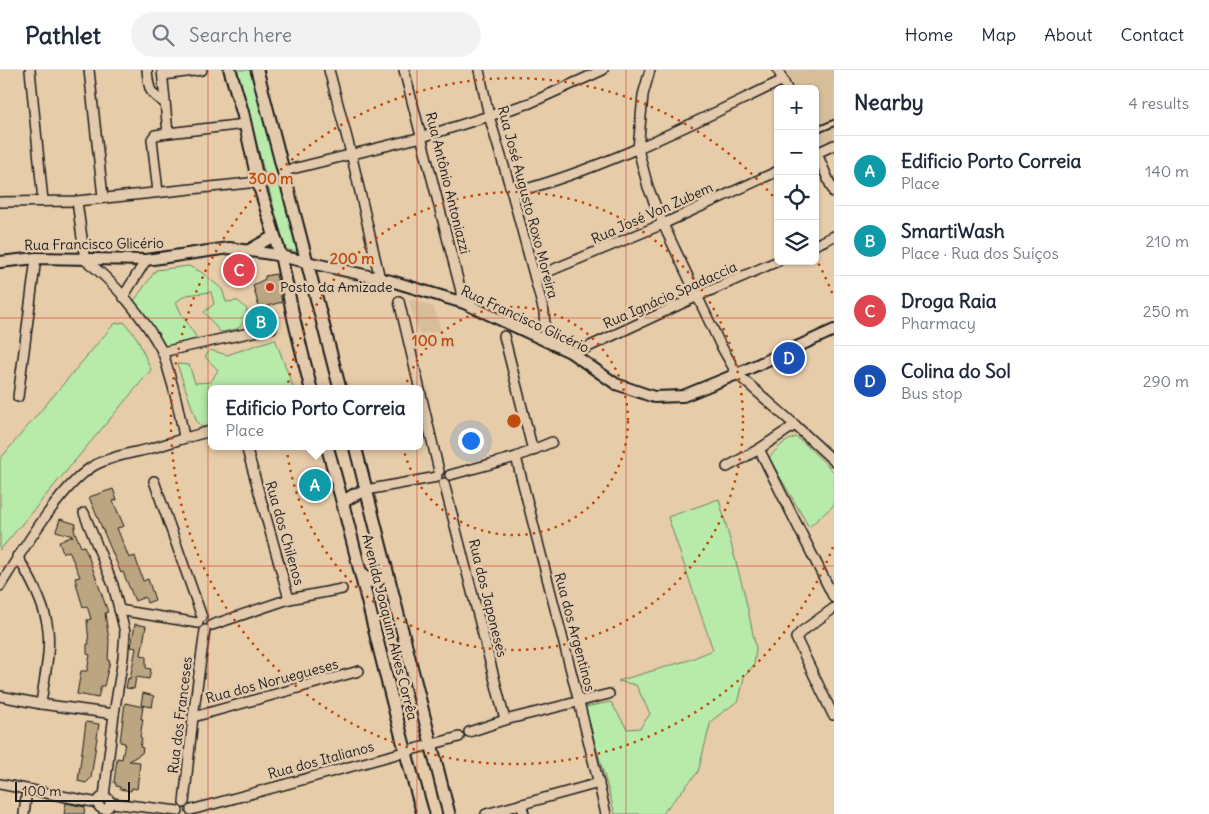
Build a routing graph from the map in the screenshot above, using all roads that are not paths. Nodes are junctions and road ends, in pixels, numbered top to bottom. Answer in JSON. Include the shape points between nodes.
{"nodes":[{"id":1,"x":30,"y":70,"type":"edge"},
{"id":2,"x":89,"y":70,"type":"edge"},
{"id":3,"x":147,"y":70,"type":"edge"},
{"id":4,"x":202,"y":70,"type":"edge"},
{"id":5,"x":230,"y":70,"type":"edge"},
{"id":6,"x":257,"y":70,"type":"edge"},
{"id":7,"x":330,"y":70,"type":"edge"},
{"id":8,"x":404,"y":70,"type":"edge"},
{"id":9,"x":479,"y":70,"type":"edge"},
{"id":10,"x":604,"y":70,"type":"edge"},
{"id":11,"x":650,"y":70,"type":"edge"},
{"id":12,"x":778,"y":70,"type":"edge"},
{"id":13,"x":163,"y":72,"type":"edge"},
{"id":14,"x":785,"y":84,"type":"edge"},
{"id":15,"x":165,"y":103,"type":"junction"},
{"id":16,"x":490,"y":116,"type":"junction"},
{"id":17,"x":834,"y":123,"type":"edge"},
{"id":18,"x":245,"y":124,"type":"junction"},
{"id":19,"x":817,"y":130,"type":"edge"},
{"id":20,"x":168,"y":133,"type":"junction"},
{"id":21,"x":422,"y":137,"type":"junction"},
{"id":22,"x":834,"y":145,"type":"edge"},
{"id":23,"x":638,"y":149,"type":"junction"},
{"id":24,"x":819,"y":151,"type":"edge"},
{"id":25,"x":351,"y":153,"type":"junction"},
{"id":26,"x":819,"y":159,"type":"edge"},
{"id":27,"x":284,"y":171,"type":"junction"},
{"id":28,"x":774,"y":173,"type":"edge"},
{"id":29,"x":258,"y":182,"type":"junction"},
{"id":30,"x":158,"y":192,"type":"junction"},
{"id":31,"x":512,"y":193,"type":"junction"},
{"id":32,"x":834,"y":193,"type":"edge"},
{"id":33,"x":103,"y":197,"type":"junction"},
{"id":34,"x":43,"y":201,"type":"junction"},
{"id":35,"x":77,"y":201,"type":"junction"},
{"id":36,"x":0,"y":202,"type":"edge"},
{"id":37,"x":663,"y":224,"type":"junction"},
{"id":38,"x":274,"y":236,"type":"junction"},
{"id":39,"x":834,"y":236,"type":"edge"},
{"id":40,"x":819,"y":243,"type":"edge"},
{"id":41,"x":249,"y":250,"type":"junction"},
{"id":42,"x":281,"y":257,"type":"junction"},
{"id":43,"x":36,"y":258,"type":"junction"},
{"id":44,"x":85,"y":260,"type":"junction"},
{"id":45,"x":146,"y":260,"type":"junction"},
{"id":46,"x":0,"y":262,"type":"edge"},
{"id":47,"x":309,"y":262,"type":"junction"},
{"id":48,"x":774,"y":263,"type":"edge"},
{"id":49,"x":535,"y":277,"type":"junction"},
{"id":50,"x":380,"y":279,"type":"junction"},
{"id":51,"x":698,"y":296,"type":"junction"},
{"id":52,"x":123,"y":297,"type":"junction"},
{"id":53,"x":399,"y":301,"type":"dead end"},
{"id":54,"x":464,"y":303,"type":"junction"},
{"id":55,"x":272,"y":328,"type":"dead end"},
{"id":56,"x":834,"y":330,"type":"edge"},
{"id":57,"x":504,"y":336,"type":"dead end"},
{"id":58,"x":546,"y":342,"type":"junction"},
{"id":59,"x":162,"y":352,"type":"junction"},
{"id":60,"x":573,"y":354,"type":"junction"},
{"id":61,"x":737,"y":374,"type":"junction"},
{"id":62,"x":310,"y":385,"type":"edge"},
{"id":63,"x":339,"y":385,"type":"edge"},
{"id":64,"x":419,"y":385,"type":"edge"},
{"id":65,"x":18,"y":397,"type":"dead end"},
{"id":66,"x":423,"y":404,"type":"edge"},
{"id":67,"x":795,"y":425,"type":"junction"},
{"id":68,"x":208,"y":432,"type":"edge"},
{"id":69,"x":184,"y":437,"type":"junction"},
{"id":70,"x":552,"y":442,"type":"dead end"},
{"id":71,"x":759,"y":449,"type":"junction"},
{"id":72,"x":247,"y":450,"type":"edge"},
{"id":73,"x":328,"y":450,"type":"edge"},
{"id":74,"x":356,"y":450,"type":"edge"},
{"id":75,"x":532,"y":451,"type":"junction"},
{"id":76,"x":516,"y":457,"type":"junction"},
{"id":77,"x":834,"y":461,"type":"edge"},
{"id":78,"x":727,"y":467,"type":"dead end"},
{"id":79,"x":440,"y":477,"type":"junction"},
{"id":80,"x":154,"y":481,"type":"dead end"},
{"id":81,"x":366,"y":490,"type":"junction"},
{"id":82,"x":343,"y":502,"type":"junction"},
{"id":83,"x":84,"y":513,"type":"dead end"},
{"id":84,"x":18,"y":556,"type":"junction"},
{"id":85,"x":386,"y":572,"type":"junction"},
{"id":86,"x":362,"y":573,"type":"junction"},
{"id":87,"x":0,"y":586,"type":"edge"},
{"id":88,"x":342,"y":589,"type":"dead end"},
{"id":89,"x":834,"y":598,"type":"edge"},
{"id":90,"x":289,"y":599,"type":"junction"},
{"id":91,"x":834,"y":608,"type":"edge"},
{"id":92,"x":119,"y":610,"type":"junction"},
{"id":93,"x":200,"y":620,"type":"junction"},
{"id":94,"x":209,"y":627,"type":"junction"},
{"id":95,"x":359,"y":671,"type":"dead end"},
{"id":96,"x":609,"y":694,"type":"dead end"},
{"id":97,"x":0,"y":696,"type":"edge"},
{"id":98,"x":579,"y":702,"type":"junction"},
{"id":99,"x":41,"y":704,"type":"junction"},
{"id":100,"x":114,"y":714,"type":"junction"},
{"id":101,"x":833,"y":714,"type":"dead end"},
{"id":102,"x":193,"y":717,"type":"junction"},
{"id":103,"x":505,"y":720,"type":"junction"},
{"id":104,"x":469,"y":732,"type":"dead end"},
{"id":105,"x":459,"y":737,"type":"dead end"},
{"id":106,"x":431,"y":744,"type":"junction"},
{"id":107,"x":405,"y":752,"type":"junction"},
{"id":108,"x":598,"y":783,"type":"junction"},
{"id":109,"x":0,"y":784,"type":"edge"},
{"id":110,"x":27,"y":790,"type":"junction"},
{"id":111,"x":521,"y":804,"type":"junction"},
{"id":112,"x":104,"y":805,"type":"edge"},
{"id":113,"x":184,"y":810,"type":"edge"},
{"id":114,"x":24,"y":814,"type":"edge"},
{"id":115,"x":423,"y":814,"type":"edge"},
{"id":116,"x":449,"y":814,"type":"edge"},
{"id":117,"x":486,"y":814,"type":"edge"},
{"id":118,"x":524,"y":814,"type":"edge"},
{"id":119,"x":606,"y":814,"type":"edge"}],
"edges":[{"from":1,"to":34,"type":"street"},
{"from":2,"to":33,"type":"street"},
{"from":3,"to":15,"type":"street","via":[[149,89]]},
{"from":4,"to":13,"type":"street"},
{"from":5,"to":18,"type":"main road"},
{"from":6,"to":27,"type":"main road"},
{"from":7,"to":25,"type":"street"},
{"from":8,"to":21,"type":"street","name":"Rua Antônio Antoniazzi"},
{"from":9,"to":16,"type":"street","name":"Rua José Augusto Roxo Moreira"},
{"from":10,"to":16,"type":"street","via":[[530,103]]},
{"from":11,"to":23,"type":"street","via":[[643,95]]},
{"from":12,"to":14,"type":"street"},
{"from":13,"to":15,"type":"street"},
{"from":14,"to":23,"type":"street"},
{"from":15,"to":20,"type":"street"},
{"from":16,"to":21,"type":"street"},
{"from":16,"to":31,"type":"street","name":"Rua José Augusto Roxo Moreira"},
{"from":17,"to":19,"type":"lane"},
{"from":18,"to":20,"type":"street"},
{"from":18,"to":29,"type":"main road"},
{"from":20,"to":30,"type":"street","via":[[155,135],[152,139]]},
{"from":21,"to":25,"type":"street"},
{"from":21,"to":54,"type":"street","name":"Rua Antônio Antoniazzi"},
{"from":22,"to":24,"type":"street"},
{"from":23,"to":31,"type":"street"},
{"from":23,"to":37,"type":"street","via":[[648,187]]},
{"from":25,"to":27,"type":"street"},
{"from":25,"to":50,"type":"street"},
{"from":26,"to":32,"type":"street"},
{"from":27,"to":47,"type":"main road"},
{"from":28,"to":37,"type":"street","name":"Rua José Von Zubem"},
{"from":29,"to":30,"type":"street"},
{"from":29,"to":38,"type":"main road"},
{"from":30,"to":33,"type":"street"},
{"from":31,"to":49,"type":"street","name":"Rua José Augusto Roxo Moreira"},
{"from":33,"to":35,"type":"street"},
{"from":34,"to":35,"type":"street"},
{"from":34,"to":36,"type":"street"},
{"from":35,"to":44,"type":"street"},
{"from":37,"to":49,"type":"street","name":"Rua José Von Zubem"},
{"from":37,"to":51,"type":"street"},
{"from":38,"to":41,"type":"street"},
{"from":38,"to":42,"type":"main road"},
{"from":39,"to":40,"type":"street"},
{"from":41,"to":42,"type":"street","name":"Rua Francisco Glicério"},
{"from":41,"to":45,"type":"street","name":"Rua Francisco Glicério","via":[[229,248]]},
{"from":42,"to":47,"type":"street","name":"Rua Francisco Glicério"},
{"from":42,"to":62,"type":"main road"},
{"from":43,"to":44,"type":"street","name":"Rua Francisco Glicério"},
{"from":43,"to":46,"type":"street","name":"Rua Francisco Glicério"},
{"from":43,"to":65,"type":"street"},
{"from":44,"to":45,"type":"street","name":"Rua Francisco Glicério"},
{"from":44,"to":52,"type":"street","via":[[102,272]]},
{"from":45,"to":52,"type":"street"},
{"from":47,"to":50,"type":"street","name":"Rua Francisco Glicério"},
{"from":47,"to":63,"type":"main road"},
{"from":48,"to":51,"type":"street","name":"Rua Ignácio Spadaccia"},
{"from":49,"to":58,"type":"street","name":"Rua José Augusto Roxo Moreira","via":[[544,312]]},
{"from":50,"to":54,"type":"street","name":"Rua Francisco Glicério"},
{"from":51,"to":60,"type":"street","name":"Rua Ignácio Spadaccia"},
{"from":51,"to":61,"type":"street"},
{"from":52,"to":59,"type":"street"},
{"from":53,"to":64,"type":"street","name":"Rua dos Japoneses"},
{"from":54,"to":58,"type":"street","name":"Rua Francisco Glicério"},
{"from":55,"to":59,"type":"street"},
{"from":56,"to":61,"type":"street","name":"Rua Francisco Glicério"},
{"from":57,"to":75,"type":"street"},
{"from":58,"to":60,"type":"street","name":"Rua Francisco Glicério"},
{"from":59,"to":69,"type":"street","via":[[178,403]]},
{"from":60,"to":61,"type":"street","name":"Rua Francisco Glicério","via":[[616,384],[654,397],[683,396]]},
{"from":61,"to":67,"type":"street"},
{"from":66,"to":79,"type":"street","name":"Rua dos Japoneses"},
{"from":67,"to":71,"type":"street"},
{"from":67,"to":77,"type":"street"},
{"from":68,"to":69,"type":"street"},
{"from":69,"to":84,"type":"street","via":[[110,459],[85,471]]},
{"from":70,"to":75,"type":"street"},
{"from":71,"to":78,"type":"street"},
{"from":71,"to":89,"type":"street"},
{"from":72,"to":90,"type":"street","name":"Rua dos Chilenos"},
{"from":73,"to":82,"type":"main road","name":"Avenida Joaquim Alves Corrêa"},
{"from":74,"to":81,"type":"main road","name":"Avenida Joaquim Alves Corrêa"},
{"from":75,"to":76,"type":"street"},
{"from":76,"to":79,"type":"street","via":[[450,475],[450,479]]},
{"from":76,"to":98,"type":"street","name":"Rua dos Argentinos"},
{"from":79,"to":81,"type":"street"},
{"from":79,"to":103,"type":"street","name":"Rua dos Japoneses"},
{"from":80,"to":93,"type":"street"},
{"from":81,"to":82,"type":"main road"},
{"from":81,"to":85,"type":"main road","name":"Avenida Joaquim Alves Corrêa"},
{"from":82,"to":86,"type":"main road","name":"Avenida Joaquim Alves Corrêa"},
{"from":83,"to":92,"type":"street","via":[[113,585]]},
{"from":84,"to":87,"type":"street"},
{"from":84,"to":99,"type":"street","via":[[47,624],[48,651]]},
{"from":85,"to":86,"type":"main road","via":[[377,582],[372,582]]},
{"from":85,"to":106,"type":"main road","name":"Avenida Joaquim Alves Corrêa"},
{"from":86,"to":107,"type":"main road","name":"Avenida Joaquim Alves Corrêa"},
{"from":88,"to":90,"type":"street"},
{"from":90,"to":94,"type":"street"},
{"from":91,"to":101,"type":"street","via":[[796,638]]},
{"from":92,"to":93,"type":"street"},
{"from":92,"to":100,"type":"street","via":[[125,632]]},
{"from":93,"to":94,"type":"street","via":[[206,616],[210,618]]},
{"from":94,"to":102,"type":"street","name":"Rua dos Franceses"},
{"from":95,"to":102,"type":"street","name":"Rua dos Noruegueses"},
{"from":96,"to":98,"type":"street"},
{"from":97,"to":99,"type":"street"},
{"from":98,"to":103,"type":"street"},
{"from":98,"to":108,"type":"street","name":"Rua dos Argentinos"},
{"from":99,"to":100,"type":"street"},
{"from":100,"to":112,"type":"street"},
{"from":102,"to":113,"type":"street","name":"Rua dos Franceses"},
{"from":103,"to":104,"type":"street"},
{"from":105,"to":106,"type":"street","name":"Rua dos Italianos"},
{"from":106,"to":107,"type":"street","name":"Rua dos Italianos"},
{"from":106,"to":116,"type":"main road","name":"Avenida Joaquim Alves Corrêa"},
{"from":107,"to":113,"type":"street","name":"Rua dos Italianos"},
{"from":107,"to":115,"type":"main road","name":"Avenida Joaquim Alves Corrêa"},
{"from":108,"to":111,"type":"street"},
{"from":108,"to":119,"type":"street","name":"Rua dos Argentinos"},
{"from":109,"to":110,"type":"street","name":"Rua dos Italianos"},
{"from":110,"to":112,"type":"street","name":"Rua dos Italianos"},
{"from":110,"to":114,"type":"street"},
{"from":111,"to":117,"type":"street"},
{"from":111,"to":118,"type":"street"},
{"from":112,"to":113,"type":"street","name":"Rua dos Italianos"}]}
